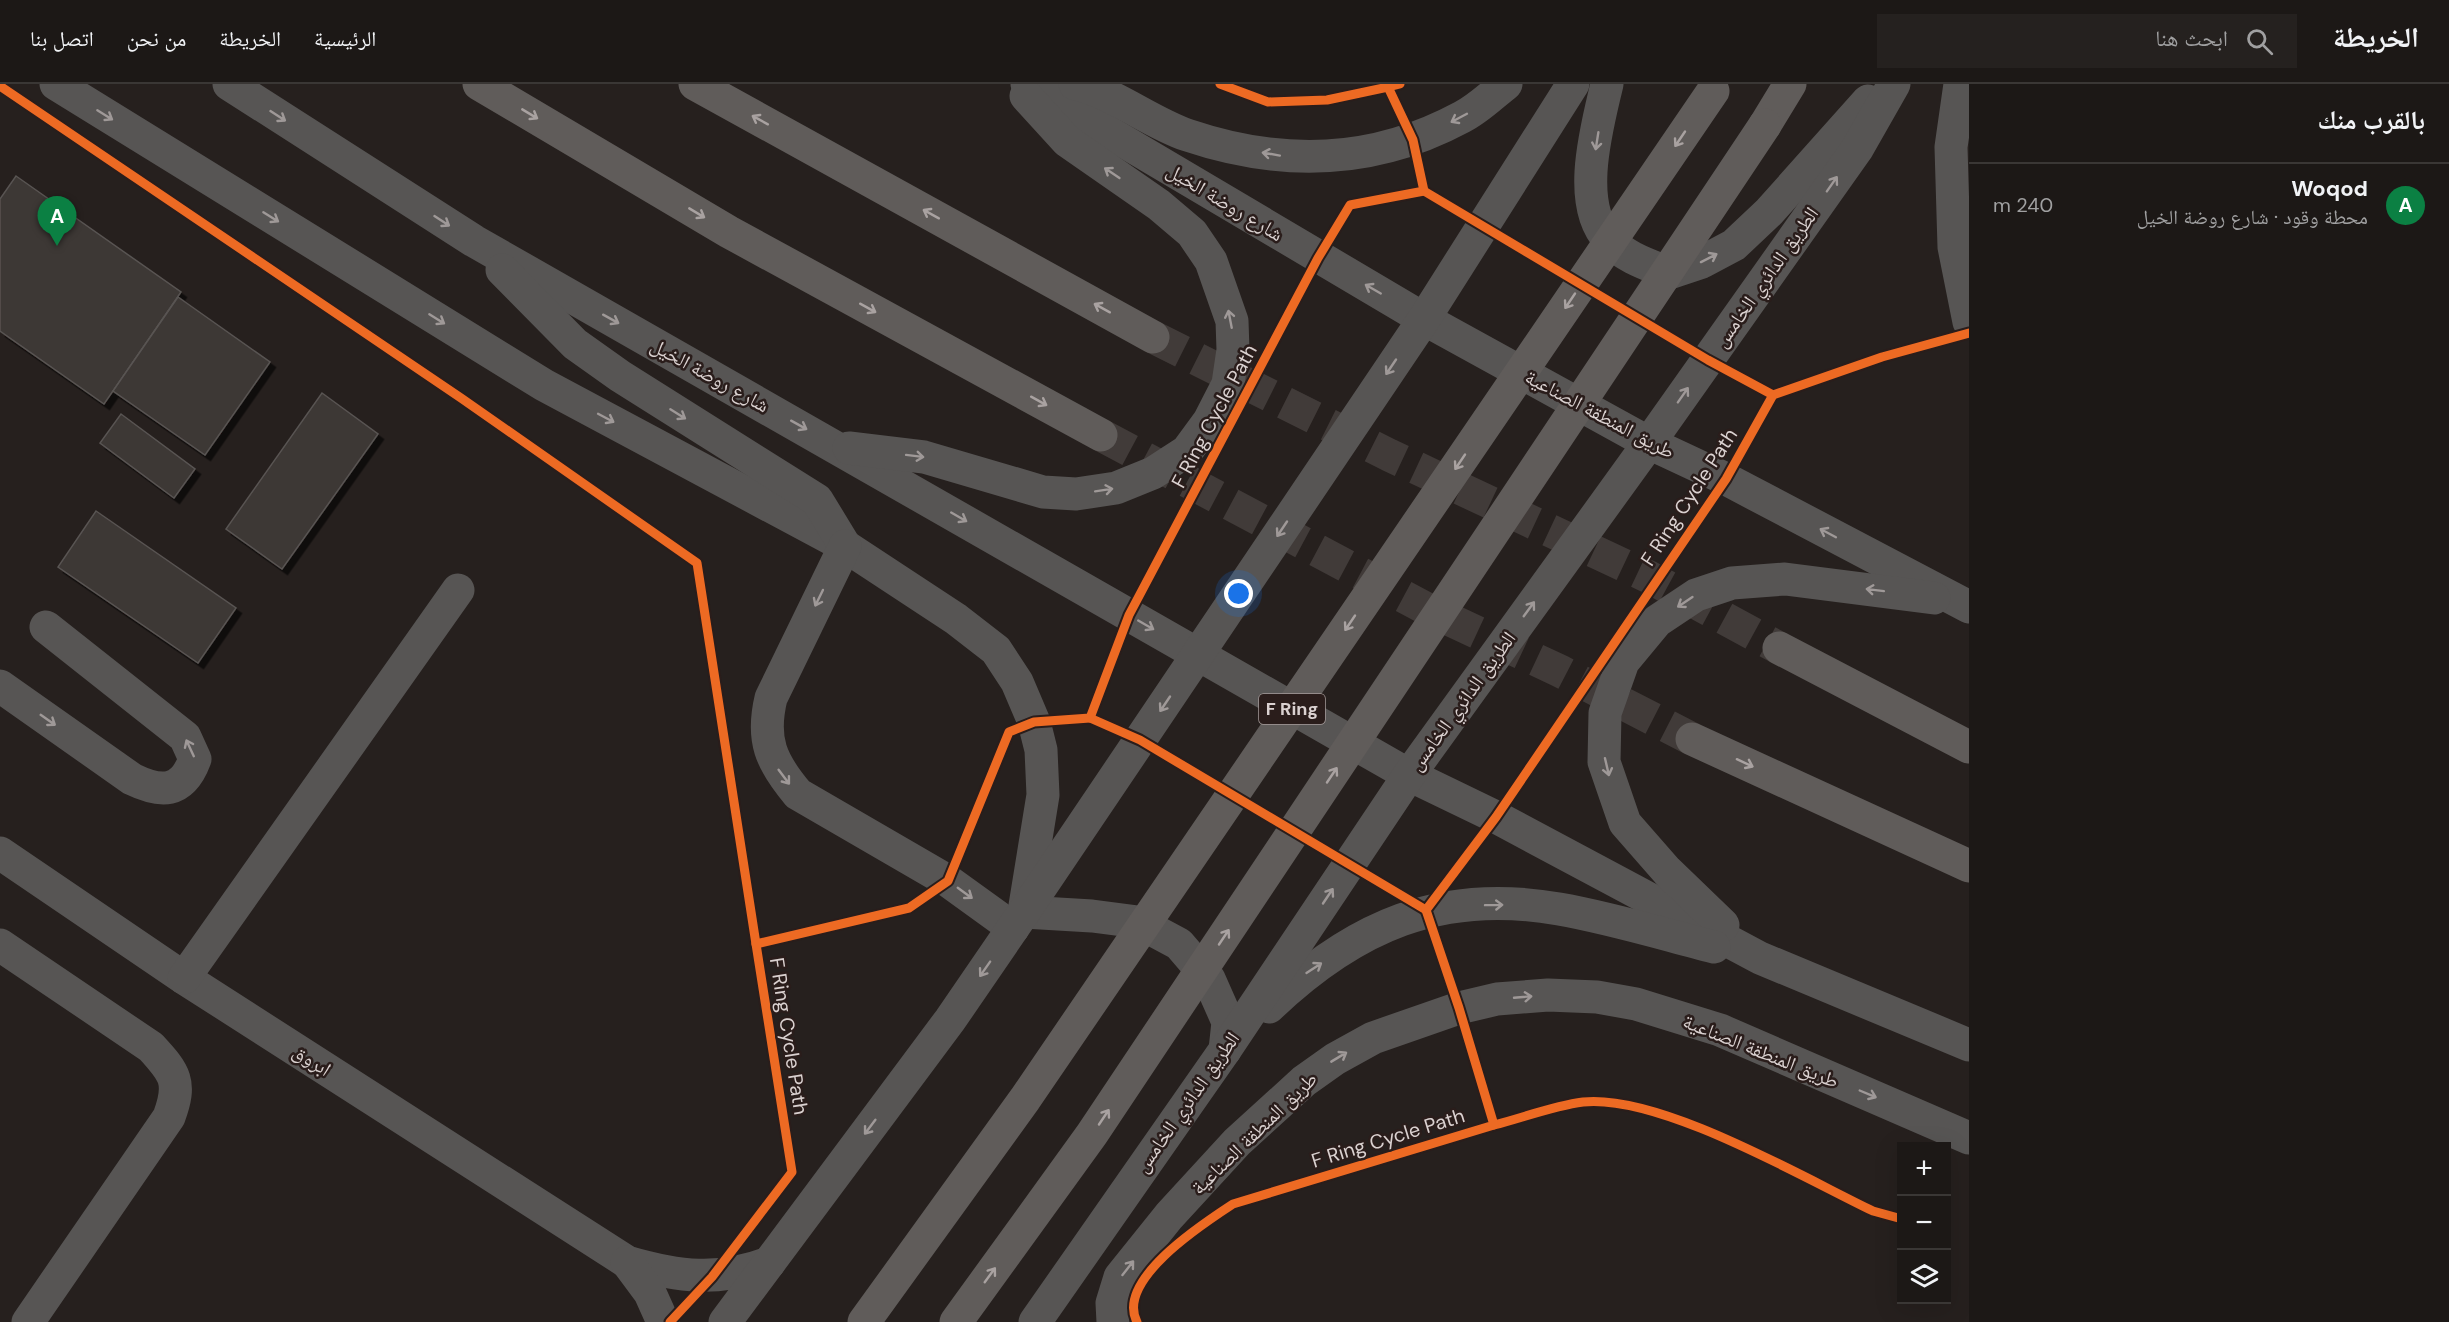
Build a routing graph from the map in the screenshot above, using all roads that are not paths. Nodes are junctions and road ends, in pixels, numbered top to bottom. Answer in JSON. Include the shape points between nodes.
{"nodes":[{"id":1,"x":56,"y":84,"type":"edge"},
{"id":2,"x":229,"y":84,"type":"edge"},
{"id":3,"x":479,"y":84,"type":"edge"},
{"id":4,"x":694,"y":84,"type":"edge"},
{"id":5,"x":1015,"y":84,"type":"edge"},
{"id":6,"x":1027,"y":84,"type":"edge"},
{"id":7,"x":1075,"y":84,"type":"edge"},
{"id":8,"x":1506,"y":84,"type":"edge"},
{"id":9,"x":1574,"y":84,"type":"edge"},
{"id":10,"x":1607,"y":84,"type":"edge"},
{"id":11,"x":1790,"y":84,"type":"edge"},
{"id":12,"x":1884,"y":84,"type":"edge"},
{"id":13,"x":1894,"y":84,"type":"edge"},
{"id":14,"x":1960,"y":84,"type":"edge"},
{"id":15,"x":1715,"y":88,"type":"edge"},
{"id":16,"x":474,"y":241,"type":"junction"},
{"id":17,"x":1424,"y":319,"type":"junction"},
{"id":18,"x":1969,"y":322,"type":"edge"},
{"id":19,"x":1153,"y":337,"type":"tunnel mouth"},
{"id":20,"x":1101,"y":435,"type":"tunnel mouth"},
{"id":21,"x":1649,"y":443,"type":"junction"},
{"id":22,"x":836,"y":446,"type":"junction"},
{"id":23,"x":845,"y":546,"type":"junction"},
{"id":24,"x":458,"y":590,"type":"dead end"},
{"id":25,"x":1961,"y":604,"type":"edge"},
{"id":26,"x":46,"y":627,"type":"dead end"},
{"id":27,"x":1779,"y":648,"type":"tunnel mouth"},
{"id":28,"x":1197,"y":655,"type":"junction"},
{"id":29,"x":0,"y":686,"type":"edge"},
{"id":30,"x":1692,"y":739,"type":"tunnel mouth"},
{"id":31,"x":1969,"y":747,"type":"edge"},
{"id":32,"x":1409,"y":775,"type":"junction"},
{"id":33,"x":0,"y":853,"type":"edge"},
{"id":34,"x":1969,"y":866,"type":"edge"},
{"id":35,"x":1019,"y":920,"type":"junction"},
{"id":36,"x":0,"y":945,"type":"edge"},
{"id":37,"x":1760,"y":958,"type":"junction"},
{"id":38,"x":184,"y":978,"type":"junction"},
{"id":39,"x":1969,"y":1045,"type":"edge"},
{"id":40,"x":1225,"y":1050,"type":"junction"},
{"id":41,"x":1969,"y":1138,"type":"edge"},
{"id":42,"x":627,"y":1262,"type":"junction"},
{"id":43,"x":769,"y":1263,"type":"junction"},
{"id":44,"x":28,"y":1322,"type":"edge"},
{"id":45,"x":663,"y":1322,"type":"edge"},
{"id":46,"x":725,"y":1322,"type":"edge"},
{"id":47,"x":864,"y":1322,"type":"edge"},
{"id":48,"x":956,"y":1322,"type":"edge"},
{"id":49,"x":1035,"y":1322,"type":"edge"},
{"id":50,"x":1113,"y":1322,"type":"edge"}],
"edges":[{"from":1,"to":23,"type":"street","one_way":true,"via":[[544,385]]},
{"from":2,"to":16,"type":"street","name":"شارع روضة الخيل","one_way":true},
{"from":3,"to":20,"type":"highway","one_way":true,"via":[[729,232]]},
{"from":19,"to":4,"type":"highway","one_way":true},
{"from":22,"to":5,"type":"street","one_way":true,"via":[[924,457],[1042,492],[1076,494],[1116,488],[1153,473],[1187,451],[1209,421],[1228,384],[1232,321],[1211,261],[1192,233],[1067,141]]},
{"from":17,"to":6,"type":"street","name":"شارع روضة الخيل","one_way":true},
{"from":8,"to":7,"type":"street","one_way":true,"via":[[1464,116],[1413,141],[1322,158],[1275,156],[1187,135]]},
{"from":9,"to":17,"type":"street"},
{"from":10,"to":12,"type":"street","one_way":true,"via":[[1590,186],[1594,213],[1608,240],[1633,258],[1669,273],[1734,245],[1769,212]]},
{"from":48,"to":11,"type":"highway","one_way":true,"bridge":true,"via":[[1092,1134]]},
{"from":21,"to":13,"type":"street","name":"الطريق الدائري الخامس","one_way":true,"via":[[1857,149]]},
{"from":14,"to":18,"type":"street","via":[[1951,147],[1954,247]]},
{"from":15,"to":47,"type":"highway","number":"F Ring","one_way":true,"bridge":true,"via":[[1025,1099]]},
{"from":16,"to":22,"type":"street","name":"شارع روضة الخيل","one_way":true},
{"from":16,"to":23,"type":"street","one_way":true,"via":[[575,344],[665,406],[817,500]]},
{"from":17,"to":21,"type":"street","name":"طريق المنطقة الصناعية"},
{"from":17,"to":28,"type":"street","one_way":true},
{"from":25,"to":21,"type":"street","name":"طريق المنطقة الصناعية","one_way":true,"via":[[1726,479]]},
{"from":32,"to":21,"type":"street","name":"الطريق الدائري الخامس","one_way":true},
{"from":22,"to":28,"type":"street","name":"شارع روضة الخيل","one_way":true},
{"from":23,"to":35,"type":"street","via":[[956,619],[996,651],[1017,682],[1041,750],[1044,795]]},
{"from":23,"to":35,"type":"street","one_way":true,"via":[[771,698],[766,718],[767,743],[780,773],[798,794]]},
{"from":24,"to":38,"type":"street"},
{"from":25,"to":37,"type":"street","one_way":true,"via":[[1785,579],[1732,583],[1696,595],[1657,621],[1623,662],[1605,713],[1604,762],[1625,823],[1667,872]]},
{"from":29,"to":26,"type":"street","one_way":true,"via":[[132,779],[157,789],[167,788],[180,784],[190,772],[195,759],[185,737]]},
{"from":27,"to":31,"type":"highway"},
{"from":28,"to":32,"type":"street"},
{"from":28,"to":35,"type":"street","one_way":true},
{"from":30,"to":34,"type":"highway","one_way":true},
{"from":32,"to":37,"type":"street"},
{"from":40,"to":32,"type":"street","name":"الطريق الدائري الخامس","one_way":true},
{"from":33,"to":38,"type":"street","name":"ابروق"},
{"from":35,"to":40,"type":"street","via":[[1092,916],[1138,922],[1179,944],[1209,979],[1228,1022]]},
{"from":35,"to":43,"type":"street","one_way":true,"via":[[950,1020]]},
{"from":36,"to":44,"type":"street","via":[[151,1047],[171,1069],[177,1087],[169,1117]]},
{"from":37,"to":39,"type":"street"},
{"from":40,"to":37,"type":"street","one_way":true,"via":[[1303,975],[1368,932],[1425,910],[1495,904],[1558,909]]},
{"from":38,"to":42,"type":"street","name":"ابروق"},
{"from":40,"to":49,"type":"street","name":"الطريق الدائري الخامس"},
{"from":50,"to":41,"type":"street","name":"طريق المنطقة الصناعية","one_way":true,"via":[[1112,1302],[1120,1277],[1237,1142],[1304,1081],[1373,1038],[1497,999],[1548,995],[1597,997],[1635,1004],[1720,1030]]},
{"from":42,"to":43,"type":"street","name":"ابروق","via":[[669,1274],[712,1276],[744,1272]]},
{"from":42,"to":45,"type":"street","name":"ابروق","via":[[650,1293]]},
{"from":43,"to":46,"type":"street"}]}
